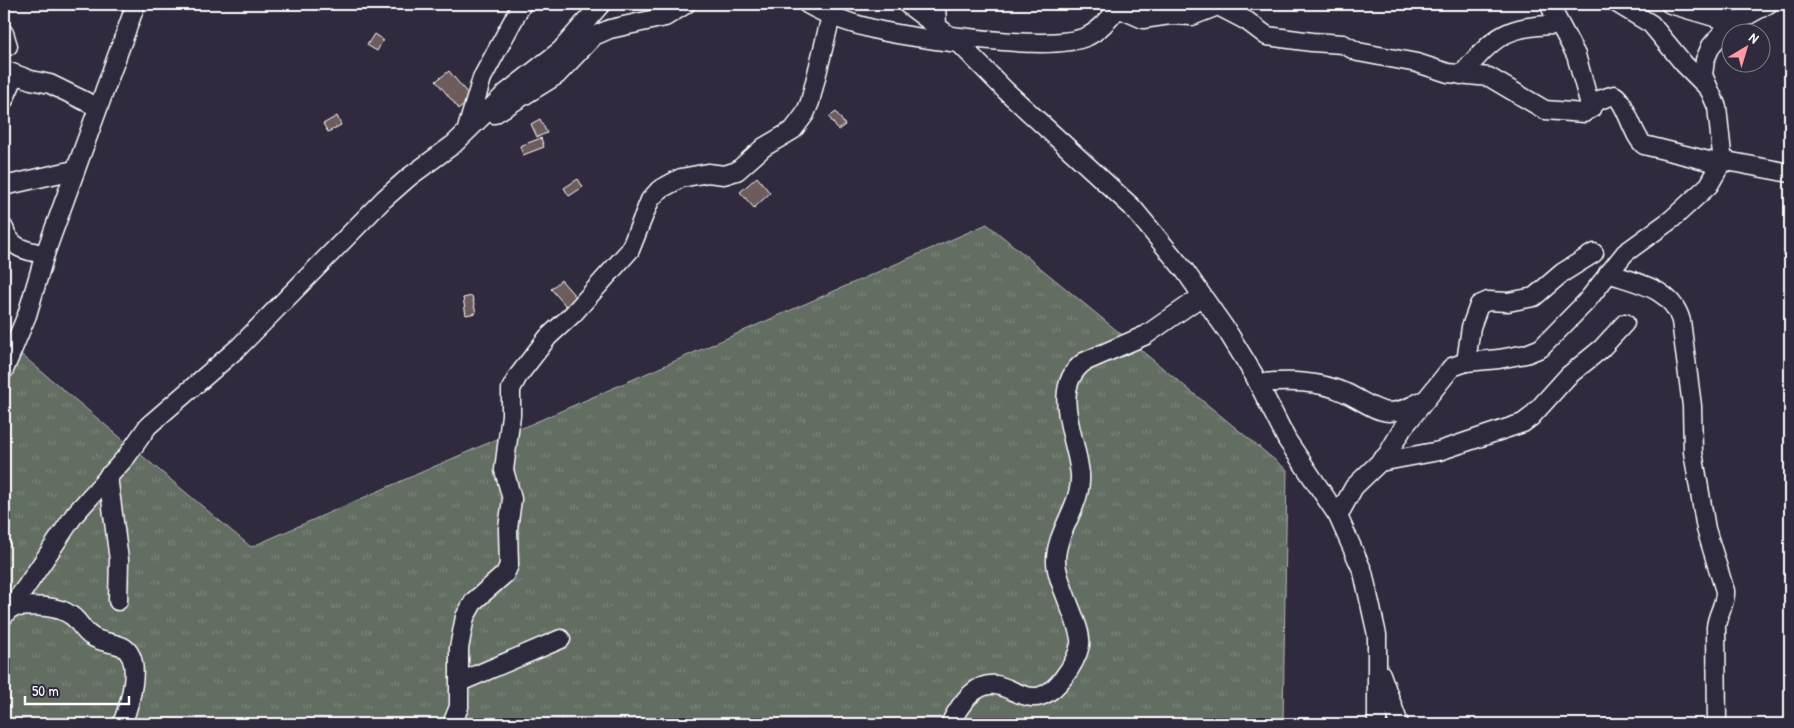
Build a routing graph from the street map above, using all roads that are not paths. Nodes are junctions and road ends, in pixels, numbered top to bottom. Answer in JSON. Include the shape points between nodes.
{"nodes":[{"id":1,"x":136,"y":4,"type":"edge"},
{"id":2,"x":522,"y":4,"type":"edge"},
{"id":3,"x":601,"y":4,"type":"edge"},
{"id":4,"x":686,"y":4,"type":"edge"},
{"id":5,"x":807,"y":4,"type":"edge"},
{"id":6,"x":907,"y":4,"type":"edge"},
{"id":7,"x":936,"y":4,"type":"edge"},
{"id":8,"x":1549,"y":4,"type":"edge"},
{"id":9,"x":1618,"y":4,"type":"edge"},
{"id":10,"x":1670,"y":4,"type":"edge"},
{"id":11,"x":1768,"y":4,"type":"edge"},
{"id":12,"x":1119,"y":6,"type":"edge"},
{"id":13,"x":831,"y":16,"type":"junction"},
{"id":14,"x":1739,"y":20,"type":"junction"},
{"id":15,"x":1559,"y":25,"type":"junction"},
{"id":16,"x":949,"y":35,"type":"junction"},
{"id":17,"x":10,"y":72,"type":"edge"},
{"id":18,"x":1461,"y":76,"type":"junction"},
{"id":19,"x":1709,"y":89,"type":"junction"},
{"id":20,"x":4,"y":100,"type":"edge"},
{"id":21,"x":97,"y":107,"type":"junction"},
{"id":22,"x":1590,"y":109,"type":"junction"},
{"id":23,"x":460,"y":138,"type":"junction"},
{"id":24,"x":1721,"y":162,"type":"junction"},
{"id":25,"x":74,"y":170,"type":"junction"},
{"id":26,"x":1790,"y":174,"type":"edge"},
{"id":27,"x":4,"y":186,"type":"edge"},
{"id":28,"x":4,"y":228,"type":"edge"},
{"id":29,"x":1594,"y":253,"type":"dead end"},
{"id":30,"x":45,"y":254,"type":"junction"},
{"id":31,"x":1608,"y":273,"type":"junction"},
{"id":32,"x":1202,"y":296,"type":"junction"},
{"id":33,"x":1625,"y":323,"type":"dead end"},
{"id":34,"x":1466,"y":362,"type":"junction"},
{"id":35,"x":4,"y":370,"type":"edge"},
{"id":36,"x":1258,"y":383,"type":"junction"},
{"id":37,"x":1426,"y":398,"type":"junction"},
{"id":38,"x":1380,"y":462,"type":"junction"},
{"id":39,"x":108,"y":476,"type":"junction"},
{"id":40,"x":1338,"y":516,"type":"junction"},
{"id":41,"x":118,"y":601,"type":"dead end"},
{"id":42,"x":8,"y":611,"type":"edge"},
{"id":43,"x":561,"y":639,"type":"dead end"},
{"id":44,"x":1378,"y":664,"type":"junction"},
{"id":45,"x":460,"y":682,"type":"junction"},
{"id":46,"x":122,"y":724,"type":"edge"},
{"id":47,"x":452,"y":724,"type":"edge"},
{"id":48,"x":950,"y":724,"type":"edge"},
{"id":49,"x":1377,"y":724,"type":"edge"},
{"id":50,"x":1399,"y":724,"type":"edge"},
{"id":51,"x":1717,"y":724,"type":"edge"}],
"edges":[{"from":1,"to":21,"type":"street"},
{"from":2,"to":23,"type":"street","via":[[482,78]]},
{"from":3,"to":23,"type":"street","via":[[561,50],[506,92]]},
{"from":4,"to":23,"type":"street","via":[[665,17],[610,29],[594,36],[557,75]]},
{"from":5,"to":13,"type":"street"},
{"from":6,"to":16,"type":"street"},
{"from":7,"to":16,"type":"street"},
{"from":8,"to":15,"type":"street"},
{"from":9,"to":19,"type":"street","via":[[1651,24]]},
{"from":10,"to":14,"type":"street","via":[[1721,19]]},
{"from":11,"to":14,"type":"street"},
{"from":12,"to":16,"type":"street","via":[[1089,36],[1076,40],[1044,42]]},
{"from":12,"to":18,"type":"street","via":[[1143,18],[1192,16],[1220,7],[1247,21],[1266,36],[1343,44],[1358,52],[1417,63]]},
{"from":13,"to":16,"type":"street","via":[[901,35]]},
{"from":13,"to":45,"type":"street","via":[[810,102],[794,130],[764,147],[737,171],[681,178],[659,190],[650,200],[630,250],[548,337],[518,376],[511,389],[504,470],[512,499],[508,565],[505,574],[474,601],[464,616],[459,648]]},
{"from":14,"to":19,"type":"street","via":[[1711,46],[1703,75]]},
{"from":15,"to":18,"type":"street","via":[[1523,27],[1506,32],[1490,44]]},
{"from":15,"to":22,"type":"street","via":[[1576,55]]},
{"from":16,"to":32,"type":"street","via":[[1132,207]]},
{"from":17,"to":20,"type":"street"},
{"from":17,"to":21,"type":"street","via":[[50,84]]},
{"from":18,"to":22,"type":"street","via":[[1489,77],[1548,110],[1584,113]]},
{"from":19,"to":24,"type":"street","via":[[1717,107]]},
{"from":21,"to":25,"type":"street"},
{"from":22,"to":24,"type":"street","via":[[1603,98],[1617,96],[1644,145]]},
{"from":23,"to":39,"type":"street","via":[[384,199],[239,347],[154,420],[123,462]]},
{"from":24,"to":26,"type":"street"},
{"from":24,"to":31,"type":"street","via":[[1709,185],[1672,219],[1625,254]]},
{"from":25,"to":27,"type":"street"},
{"from":25,"to":30,"type":"street"},
{"from":28,"to":30,"type":"street","via":[[13,244],[27,251]]},
{"from":29,"to":34,"type":"street","via":[[1562,273],[1534,297],[1508,302],[1488,301],[1479,305],[1471,327]]},
{"from":30,"to":35,"type":"street","via":[[27,315]]},
{"from":31,"to":34,"type":"street","via":[[1586,302],[1535,351]]},
{"from":31,"to":51,"type":"street","via":[[1666,296],[1678,309],[1681,321],[1692,406],[1692,452],[1707,532],[1725,591],[1725,599],[1716,618]]},
{"from":32,"to":36,"type":"street","via":[[1230,334]]},
{"from":32,"to":48,"type":"street","via":[[1146,335],[1084,362],[1075,368],[1070,380],[1066,403],[1080,474],[1079,493],[1056,560],[1058,575],[1080,635],[1078,651],[1068,671],[1062,680],[1041,696],[1032,697],[996,685],[980,688]]},
{"from":33,"to":38,"type":"street","via":[[1523,423],[1439,451]]},
{"from":34,"to":37,"type":"street","via":[[1452,367]]},
{"from":36,"to":37,"type":"street","via":[[1296,380],[1345,392],[1386,412],[1400,411]]},
{"from":36,"to":40,"type":"street","via":[[1287,440]]},
{"from":37,"to":38,"type":"street"},
{"from":38,"to":40,"type":"street","via":[[1354,487]]},
{"from":39,"to":41,"type":"street","via":[[119,560]]},
{"from":39,"to":42,"type":"street","via":[[75,514]]},
{"from":40,"to":44,"type":"street","via":[[1363,572],[1377,635]]},
{"from":42,"to":46,"type":"street","via":[[50,608],[64,611],[91,636],[122,646],[129,653],[134,672]]},
{"from":43,"to":45,"type":"street"},
{"from":44,"to":49,"type":"street"},
{"from":44,"to":50,"type":"street"},
{"from":45,"to":47,"type":"street","via":[[459,707]]}]}
